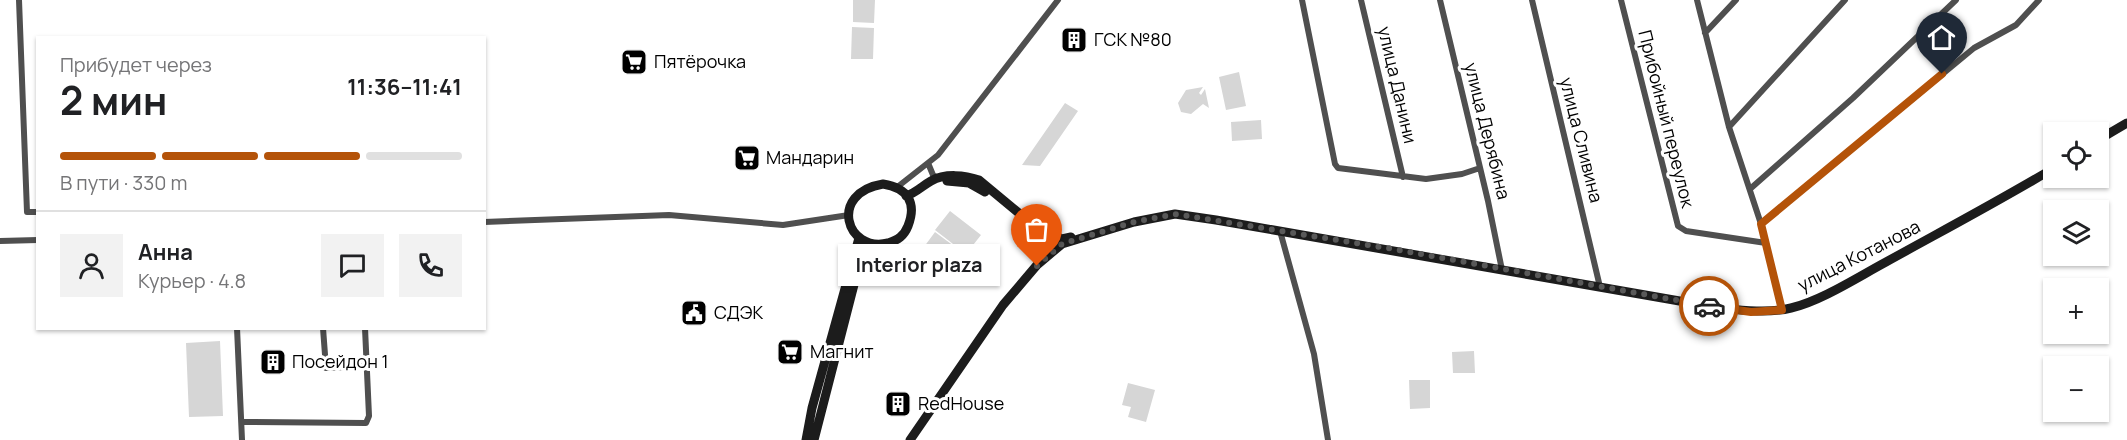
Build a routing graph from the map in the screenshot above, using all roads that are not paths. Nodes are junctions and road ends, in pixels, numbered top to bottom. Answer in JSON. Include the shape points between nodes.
{"nodes":[{"id":1,"x":19,"y":0,"type":"edge"},
{"id":2,"x":1059,"y":0,"type":"edge"},
{"id":3,"x":1302,"y":0,"type":"edge"},
{"id":4,"x":1361,"y":0,"type":"edge"},
{"id":5,"x":1440,"y":0,"type":"edge"},
{"id":6,"x":1532,"y":0,"type":"edge"},
{"id":7,"x":1621,"y":0,"type":"edge"},
{"id":8,"x":1697,"y":0,"type":"edge"},
{"id":9,"x":1736,"y":0,"type":"edge"},
{"id":10,"x":1845,"y":0,"type":"edge"},
{"id":11,"x":1956,"y":0,"type":"edge"},
{"id":12,"x":2039,"y":0,"type":"edge"},
{"id":13,"x":1705,"y":33,"type":"junction"},
{"id":14,"x":2127,"y":123,"type":"edge"},
{"id":15,"x":1729,"y":127,"type":"junction"},
{"id":16,"x":2109,"y":134,"type":"edge"},
{"id":17,"x":928,"y":163,"type":"junction"},
{"id":18,"x":1480,"y":168,"type":"junction"},
{"id":19,"x":2043,"y":175,"type":"edge"},
{"id":20,"x":1403,"y":177,"type":"junction"},
{"id":21,"x":938,"y":178,"type":"junction"},
{"id":22,"x":896,"y":188,"type":"junction"},
{"id":23,"x":1750,"y":189,"type":"junction"},
{"id":24,"x":906,"y":195,"type":"junction"},
{"id":25,"x":913,"y":206,"type":"junction"},
{"id":26,"x":36,"y":212,"type":"edge"},
{"id":27,"x":849,"y":215,"type":"junction"},
{"id":28,"x":486,"y":222,"type":"edge"},
{"id":29,"x":1134,"y":222,"type":"junction"},
{"id":30,"x":1761,"y":224,"type":"junction"},
{"id":31,"x":1280,"y":231,"type":"junction"},
{"id":32,"x":859,"y":238,"type":"junction"},
{"id":33,"x":36,"y":240,"type":"edge"},
{"id":34,"x":1050,"y":240,"type":"junction"},
{"id":35,"x":0,"y":241,"type":"edge"},
{"id":36,"x":1766,"y":243,"type":"junction"},
{"id":37,"x":874,"y":244,"type":"junction"},
{"id":38,"x":1062,"y":244,"type":"junction"},
{"id":39,"x":1048,"y":254,"type":"junction"},
{"id":40,"x":1503,"y":270,"type":"junction"},
{"id":41,"x":1600,"y":287,"type":"junction"},
{"id":42,"x":1782,"y":310,"type":"junction"},
{"id":43,"x":237,"y":330,"type":"edge"},
{"id":44,"x":323,"y":330,"type":"edge"},
{"id":45,"x":364,"y":330,"type":"edge"},
{"id":46,"x":366,"y":366,"type":"junction"},
{"id":47,"x":242,"y":422,"type":"junction"},
{"id":48,"x":242,"y":440,"type":"edge"},
{"id":49,"x":806,"y":440,"type":"edge"},
{"id":50,"x":814,"y":440,"type":"edge"},
{"id":51,"x":910,"y":440,"type":"edge"},
{"id":52,"x":1328,"y":440,"type":"edge"}],
"edges":[{"from":1,"to":26,"type":"street","via":[[27,212]]},
{"from":2,"to":17,"type":"street"},
{"from":3,"to":20,"type":"street","via":[[1335,164],[1338,168]]},
{"from":4,"to":20,"type":"street","name":"улица Данини"},
{"from":5,"to":18,"type":"street","name":"улица Дерябина"},
{"from":6,"to":41,"type":"street","name":"улица Сливина"},
{"from":7,"to":36,"type":"street","name":"Прибойный переулок","via":[[1678,226],[1686,231]]},
{"from":8,"to":13,"type":"street"},
{"from":9,"to":13,"type":"street"},
{"from":10,"to":15,"type":"street"},
{"from":11,"to":23,"type":"street"},
{"from":12,"to":30,"type":"street","via":[[2016,25],[1974,48]]},
{"from":13,"to":15,"type":"street"},
{"from":14,"to":16,"type":"street"},
{"from":15,"to":23,"type":"street"},
{"from":17,"to":21,"type":"street"},
{"from":17,"to":22,"type":"street"},
{"from":18,"to":20,"type":"street","via":[[1426,179]]},
{"from":18,"to":40,"type":"street","name":"улица Дерябина"},
{"from":19,"to":42,"type":"street","name":"улица Котанова","via":[[1836,289]]},
{"from":21,"to":24,"type":"street"},
{"from":21,"to":29,"type":"street","via":[[961,175],[979,180],[1032,224],[1062,239]]},
{"from":22,"to":24,"type":"street"},
{"from":22,"to":27,"type":"street","via":[[883,184],[862,190],[852,201]]},
{"from":23,"to":30,"type":"street"},
{"from":24,"to":25,"type":"street"},
{"from":25,"to":34,"type":"street","via":[[938,182],[969,183]]},
{"from":25,"to":37,"type":"street","via":[[902,236],[896,241]]},
{"from":27,"to":28,"type":"street","via":[[783,225],[669,215]]},
{"from":27,"to":32,"type":"street"},
{"from":29,"to":31,"type":"street","name":"улица Котанова","via":[[1175,214]]},
{"from":29,"to":38,"type":"street","name":"улица Котанова"},
{"from":30,"to":36,"type":"street"},
{"from":31,"to":40,"type":"street","name":"улица Котанова"},
{"from":31,"to":52,"type":"street","via":[[1314,354]]},
{"from":32,"to":37,"type":"street"},
{"from":32,"to":49,"type":"street"},
{"from":33,"to":35,"type":"street"},
{"from":34,"to":38,"type":"street"},
{"from":34,"to":39,"type":"street"},
{"from":36,"to":42,"type":"street"},
{"from":37,"to":50,"type":"street","via":[[856,277]]},
{"from":38,"to":39,"type":"street","name":"улица Котанова"},
{"from":39,"to":51,"type":"street","name":"улица Котанова","via":[[1003,305]]},
{"from":40,"to":41,"type":"street","name":"улица Котанова"},
{"from":41,"to":42,"type":"street","name":"улица Котанова","via":[[1742,310]]},
{"from":43,"to":47,"type":"street"},
{"from":44,"to":46,"type":"street","via":[[326,368]]},
{"from":45,"to":46,"type":"street"},
{"from":46,"to":47,"type":"street","via":[[366,423]]},
{"from":47,"to":48,"type":"street"}]}
